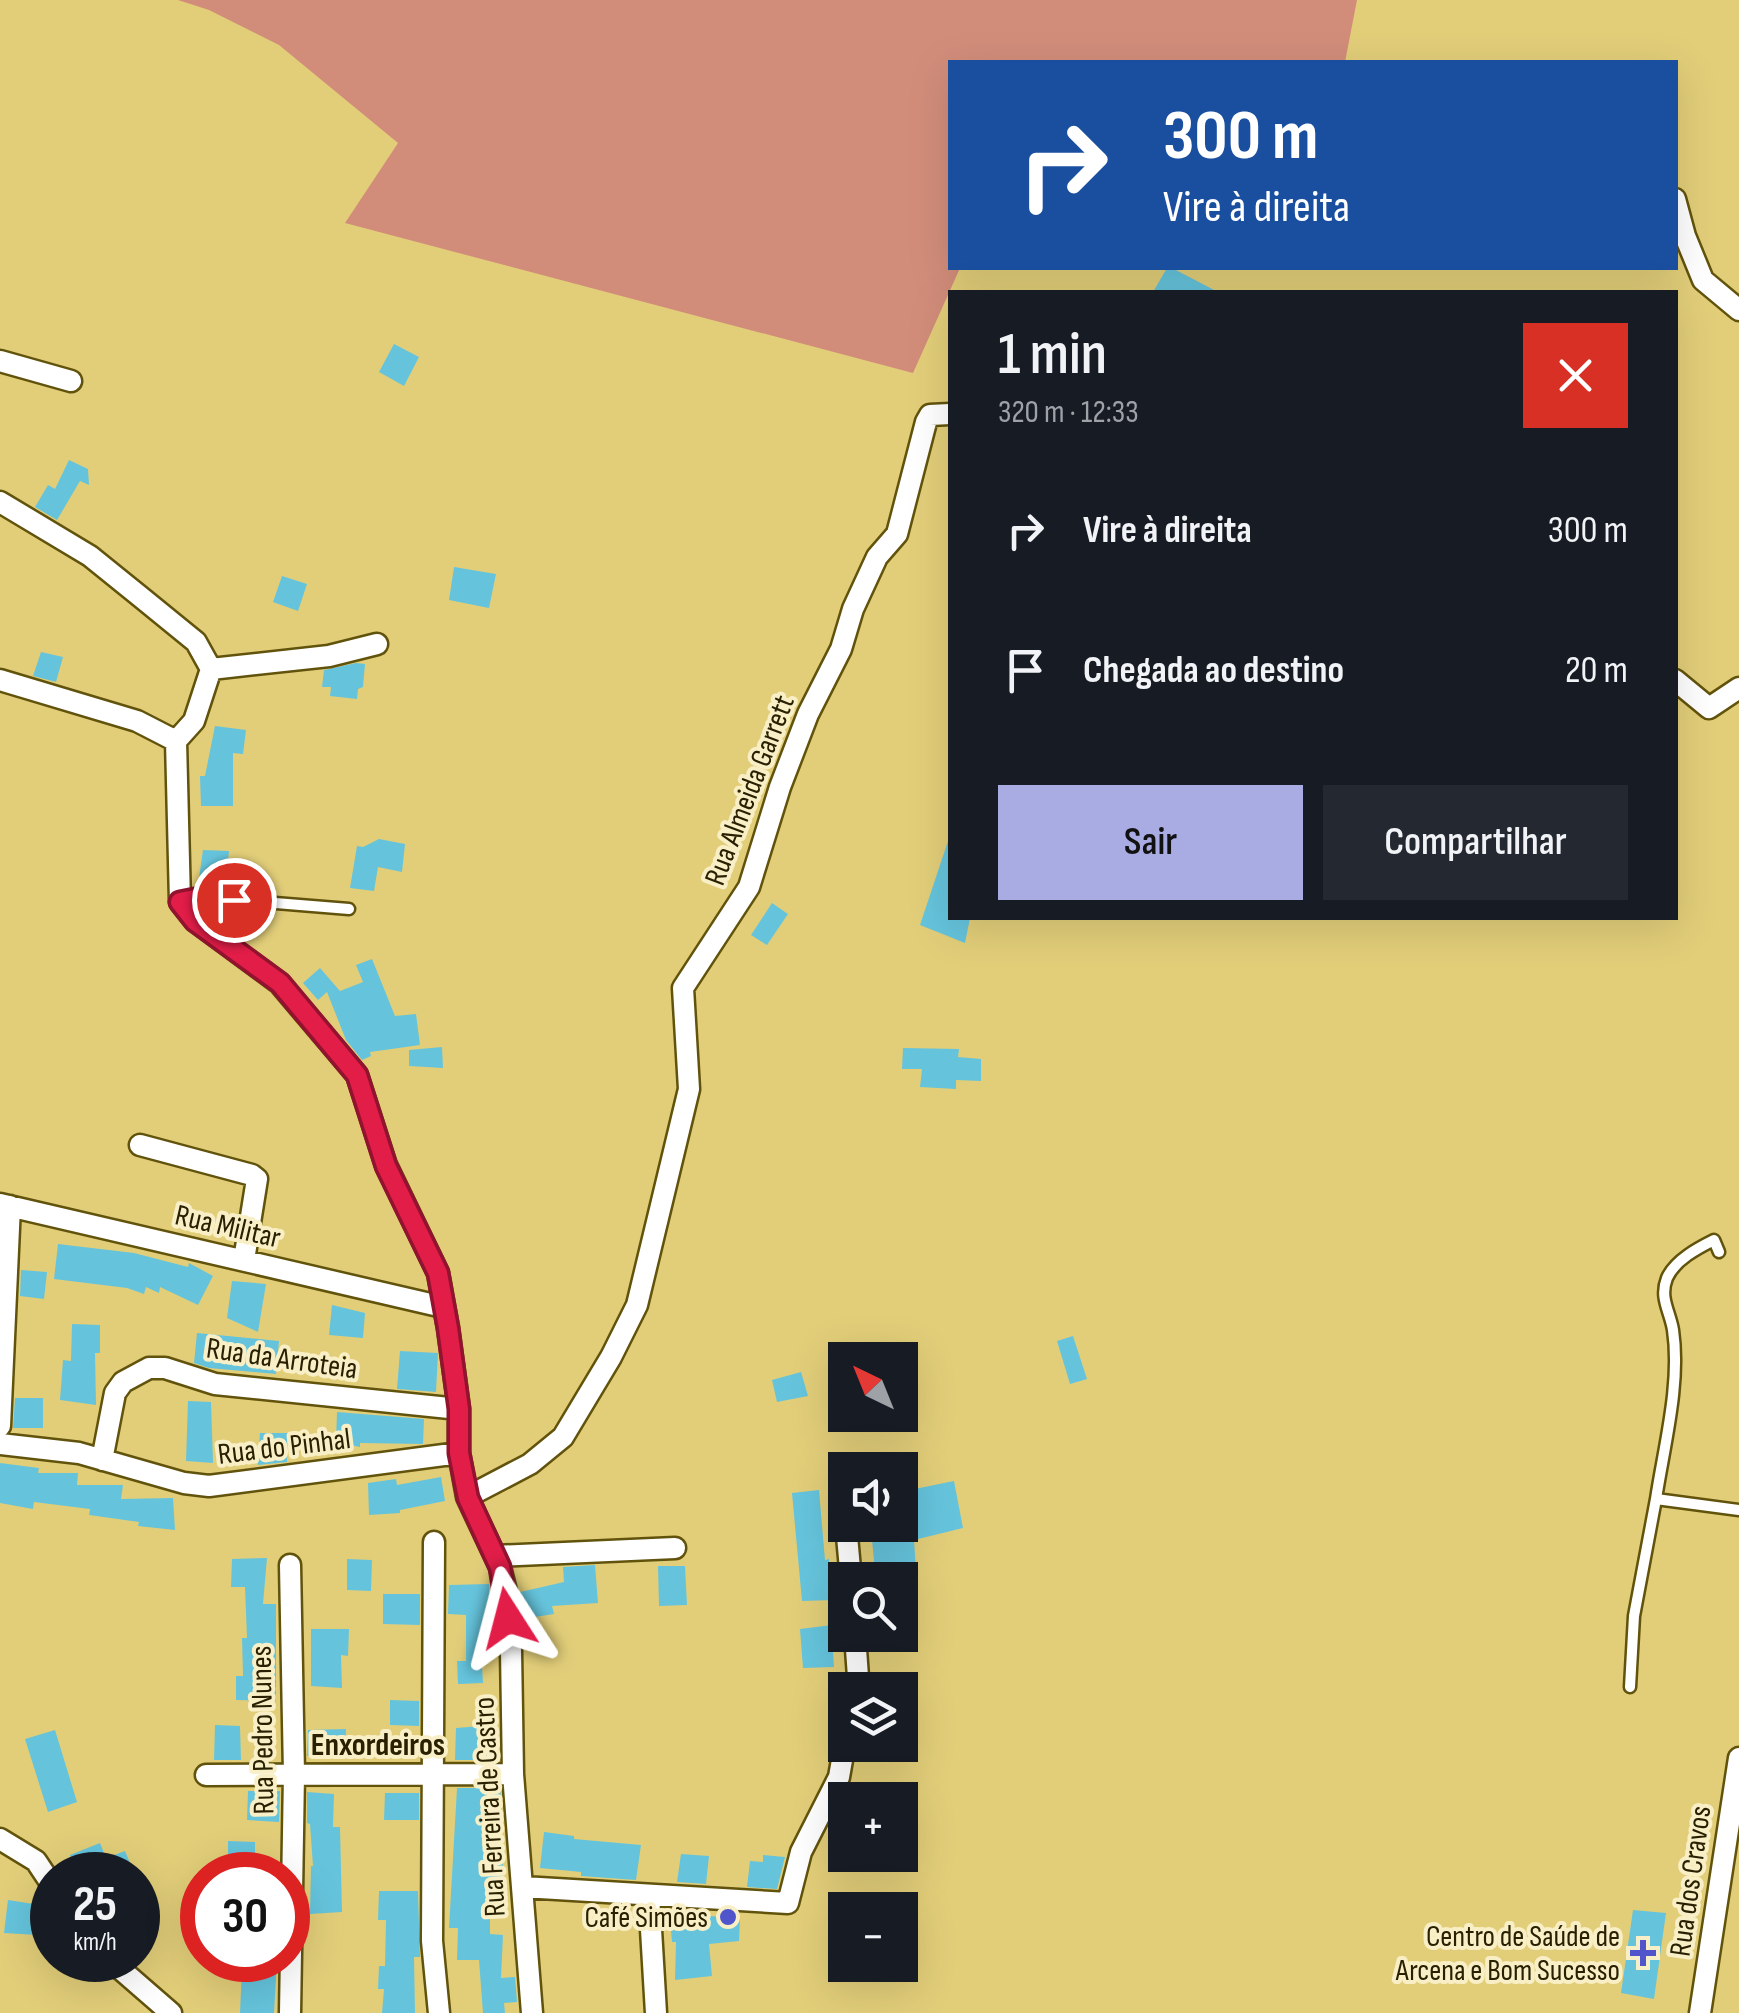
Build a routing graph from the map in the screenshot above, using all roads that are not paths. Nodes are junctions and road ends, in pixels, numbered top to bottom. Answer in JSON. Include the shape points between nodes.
{"nodes":[{"id":1,"x":1678,"y":212,"type":"edge"},
{"id":2,"x":1739,"y":310,"type":"edge"},
{"id":3,"x":0,"y":362,"type":"edge"},
{"id":4,"x":71,"y":381,"type":"dead end"},
{"id":5,"x":948,"y":414,"type":"edge"},
{"id":6,"x":0,"y":502,"type":"edge"},
{"id":7,"x":378,"y":644,"type":"dead end"},
{"id":8,"x":211,"y":669,"type":"junction"},
{"id":9,"x":0,"y":680,"type":"edge"},
{"id":10,"x":1678,"y":682,"type":"edge"},
{"id":11,"x":1739,"y":688,"type":"edge"},
{"id":12,"x":176,"y":741,"type":"junction"},
{"id":13,"x":180,"y":902,"type":"junction"},
{"id":14,"x":349,"y":909,"type":"dead end"},
{"id":15,"x":140,"y":1146,"type":"dead end"},
{"id":16,"x":5,"y":1205,"type":"edge"},
{"id":17,"x":1719,"y":1252,"type":"dead end"},
{"id":18,"x":244,"y":1260,"type":"junction"},
{"id":19,"x":443,"y":1307,"type":"junction"},
{"id":20,"x":459,"y":1409,"type":"junction"},
{"id":21,"x":0,"y":1426,"type":"edge"},
{"id":22,"x":0,"y":1444,"type":"edge"},
{"id":23,"x":459,"y":1453,"type":"junction"},
{"id":24,"x":102,"y":1460,"type":"junction"},
{"id":25,"x":468,"y":1498,"type":"junction"},
{"id":26,"x":1656,"y":1499,"type":"junction"},
{"id":27,"x":1739,"y":1510,"type":"edge"},
{"id":28,"x":434,"y":1542,"type":"dead end"},
{"id":29,"x":675,"y":1548,"type":"dead end"},
{"id":30,"x":495,"y":1556,"type":"junction"},
{"id":31,"x":290,"y":1566,"type":"dead end"},
{"id":32,"x":1630,"y":1686,"type":"dead end"},
{"id":33,"x":1739,"y":1758,"type":"edge"},
{"id":34,"x":841,"y":1762,"type":"edge"},
{"id":35,"x":294,"y":1774,"type":"junction"},
{"id":36,"x":512,"y":1774,"type":"junction"},
{"id":37,"x":206,"y":1775,"type":"dead end"},
{"id":38,"x":435,"y":1775,"type":"junction"},
{"id":39,"x":0,"y":1839,"type":"edge"},
{"id":40,"x":30,"y":1857,"type":"edge"},
{"id":41,"x":523,"y":1887,"type":"junction"},
{"id":42,"x":649,"y":1896,"type":"junction"},
{"id":43,"x":136,"y":1982,"type":"edge"},
{"id":44,"x":1706,"y":2008,"type":"edge"},
{"id":45,"x":172,"y":2013,"type":"edge"},
{"id":46,"x":290,"y":2013,"type":"edge"},
{"id":47,"x":438,"y":2013,"type":"edge"},
{"id":48,"x":532,"y":2013,"type":"edge"},
{"id":49,"x":656,"y":2013,"type":"edge"}],
"edges":[{"from":1,"to":2,"type":"street","via":[[1703,280]]},
{"from":3,"to":4,"type":"street"},
{"from":5,"to":25,"type":"street","name":"Rua Almeida Garrett","via":[[926,422],[898,534],[876,557],[808,714],[749,887],[682,988],[688,1090],[637,1305],[563,1437]]},
{"from":6,"to":8,"type":"street","via":[[90,556],[196,642]]},
{"from":7,"to":8,"type":"street"},
{"from":8,"to":12,"type":"street","via":[[194,720]]},
{"from":9,"to":12,"type":"street","via":[[136,721]]},
{"from":10,"to":11,"type":"street","via":[[1709,708]]},
{"from":12,"to":13,"type":"street"},
{"from":13,"to":14,"type":"lane"},
{"from":13,"to":19,"type":"street","name":"Rua Ferreira de Castro","via":[[195,921],[280,983],[357,1075],[386,1166],[438,1273]]},
{"from":15,"to":18,"type":"street","via":[[257,1179]]},
{"from":16,"to":18,"type":"street","name":"Rua Militar"},
{"from":16,"to":21,"type":"street"},
{"from":17,"to":26,"type":"lane","via":[[1714,1240],[1668,1275],[1663,1298],[1674,1367]]},
{"from":18,"to":19,"type":"street","name":"Rua Militar"},
{"from":19,"to":20,"type":"street","name":"Rua Ferreira de Castro"},
{"from":20,"to":23,"type":"street","name":"Rua Ferreira de Castro"},
{"from":20,"to":24,"type":"street","name":"Rua da Arroteia","via":[[215,1384],[149,1368],[115,1394]]},
{"from":22,"to":24,"type":"street","name":"Rua do Pinhal"},
{"from":23,"to":24,"type":"street","name":"Rua do Pinhal","via":[[210,1486]]},
{"from":23,"to":25,"type":"street","name":"Rua Ferreira de Castro"},
{"from":25,"to":30,"type":"street","name":"Rua Ferreira de Castro"},
{"from":26,"to":27,"type":"lane"},
{"from":26,"to":32,"type":"lane","via":[[1634,1616]]},
{"from":28,"to":38,"type":"street"},
{"from":29,"to":30,"type":"street"},
{"from":30,"to":36,"type":"street","name":"Rua Ferreira de Castro","via":[[506,1591]]},
{"from":31,"to":35,"type":"street","name":"Rua Pedro Nunes"},
{"from":33,"to":44,"type":"street","name":"Rua dos Cravos"},
{"from":34,"to":42,"type":"street","via":[[800,1852],[788,1903]]},
{"from":35,"to":37,"type":"street"},
{"from":35,"to":38,"type":"street"},
{"from":35,"to":46,"type":"street","name":"Rua Pedro Nunes"},
{"from":36,"to":38,"type":"street"},
{"from":36,"to":41,"type":"street","name":"Rua Ferreira de Castro"},
{"from":38,"to":47,"type":"street","via":[[432,1942]]},
{"from":39,"to":40,"type":"street"},
{"from":41,"to":42,"type":"street"},
{"from":41,"to":48,"type":"street","name":"Rua Ferreira de Castro"},
{"from":42,"to":49,"type":"street"},
{"from":43,"to":45,"type":"street"}]}
